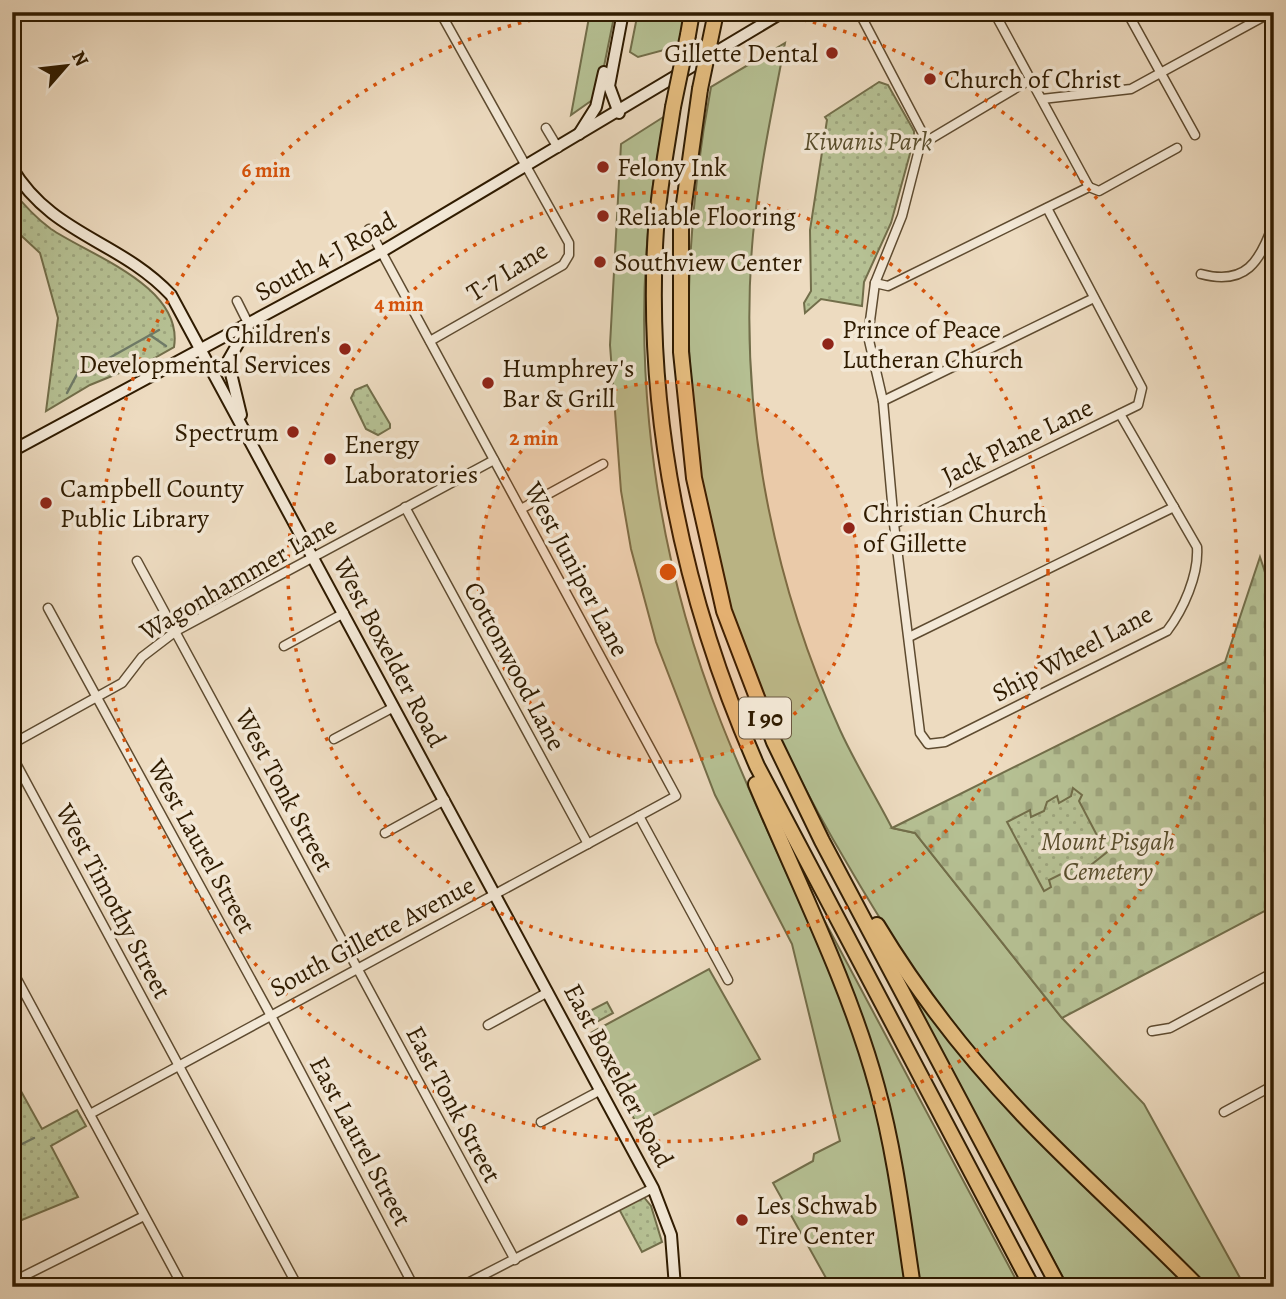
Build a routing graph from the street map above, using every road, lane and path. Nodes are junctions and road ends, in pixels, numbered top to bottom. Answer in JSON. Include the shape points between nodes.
{"nodes":[{"id":1,"x":440,"y":12,"type":"edge"},
{"id":2,"x":623,"y":12,"type":"edge"},
{"id":3,"x":692,"y":12,"type":"edge"},
{"id":4,"x":783,"y":12,"type":"edge"},
{"id":5,"x":859,"y":12,"type":"edge"},
{"id":6,"x":994,"y":12,"type":"edge"},
{"id":7,"x":1127,"y":12,"type":"edge"},
{"id":8,"x":1272,"y":12,"type":"edge"},
{"id":9,"x":716,"y":15,"type":"edge"},
{"id":10,"x":611,"y":65,"type":"junction"},
{"id":11,"x":1160,"y":73,"type":"junction"},
{"id":12,"x":1031,"y":79,"type":"junction"},
{"id":13,"x":1042,"y":99,"type":"junction"},
{"id":14,"x":618,"y":113,"type":"junction"},
{"id":15,"x":546,"y":128,"type":"dead end"},
{"id":16,"x":579,"y":135,"type":"junction"},
{"id":17,"x":1195,"y":135,"type":"dead end"},
{"id":18,"x":922,"y":144,"type":"junction"},
{"id":19,"x":558,"y":148,"type":"junction"},
{"id":20,"x":1177,"y":148,"type":"dead end"},
{"id":21,"x":527,"y":167,"type":"junction"},
{"id":22,"x":12,"y":168,"type":"edge"},
{"id":23,"x":1089,"y":187,"type":"junction"},
{"id":24,"x":1046,"y":208,"type":"junction"},
{"id":25,"x":1274,"y":222,"type":"edge"},
{"id":26,"x":369,"y":229,"type":"dead end"},
{"id":27,"x":381,"y":252,"type":"junction"},
{"id":28,"x":1201,"y":274,"type":"dead end"},
{"id":29,"x":875,"y":284,"type":"junction"},
{"id":30,"x":1094,"y":298,"type":"junction"},
{"id":31,"x":237,"y":302,"type":"dead end"},
{"id":32,"x":249,"y":325,"type":"junction"},
{"id":33,"x":430,"y":341,"type":"junction"},
{"id":34,"x":200,"y":351,"type":"junction"},
{"id":35,"x":883,"y":401,"type":"junction"},
{"id":36,"x":1120,"y":414,"type":"junction"},
{"id":37,"x":245,"y":431,"type":"junction"},
{"id":38,"x":12,"y":451,"type":"edge"},
{"id":39,"x":494,"y":460,"type":"junction"},
{"id":40,"x":603,"y":464,"type":"dead end"},
{"id":41,"x":405,"y":507,"type":"junction"},
{"id":42,"x":1174,"y":507,"type":"junction"},
{"id":43,"x":521,"y":509,"type":"junction"},
{"id":44,"x":894,"y":524,"type":"junction"},
{"id":45,"x":683,"y":549,"type":"junction"},
{"id":46,"x":313,"y":557,"type":"junction"},
{"id":47,"x":137,"y":561,"type":"dead end"},
{"id":48,"x":48,"y":608,"type":"dead end"},
{"id":49,"x":344,"y":613,"type":"junction"},
{"id":50,"x":176,"y":631,"type":"junction"},
{"id":51,"x":909,"y":638,"type":"junction"},
{"id":52,"x":284,"y":646,"type":"dead end"},
{"id":53,"x":97,"y":699,"type":"junction"},
{"id":54,"x":760,"y":706,"type":"junction"},
{"id":55,"x":394,"y":707,"type":"junction"},
{"id":56,"x":334,"y":739,"type":"dead end"},
{"id":57,"x":12,"y":744,"type":"edge"},
{"id":58,"x":12,"y":756,"type":"edge"},
{"id":59,"x":676,"y":796,"type":"joint"},
{"id":60,"x":445,"y":800,"type":"junction"},
{"id":61,"x":639,"y":816,"type":"junction"},
{"id":62,"x":385,"y":833,"type":"dead end"},
{"id":63,"x":588,"y":844,"type":"junction"},
{"id":64,"x":496,"y":894,"type":"junction"},
{"id":65,"x":357,"y":969,"type":"junction"},
{"id":66,"x":12,"y":970,"type":"edge"},
{"id":67,"x":1274,"y":972,"type":"edge"},
{"id":68,"x":728,"y":980,"type":"dead end"},
{"id":69,"x":548,"y":992,"type":"junction"},
{"id":70,"x":270,"y":1014,"type":"junction"},
{"id":71,"x":488,"y":1025,"type":"dead end"},
{"id":72,"x":1152,"y":1031,"type":"dead end"},
{"id":73,"x":179,"y":1065,"type":"junction"},
{"id":74,"x":1274,"y":1085,"type":"edge"},
{"id":75,"x":601,"y":1090,"type":"junction"},
{"id":76,"x":1224,"y":1112,"type":"dead end"},
{"id":77,"x":90,"y":1114,"type":"junction"},
{"id":78,"x":541,"y":1122,"type":"dead end"},
{"id":79,"x":653,"y":1188,"type":"junction"},
{"id":80,"x":144,"y":1216,"type":"junction"},
{"id":81,"x":515,"y":1260,"type":"junction"},
{"id":82,"x":12,"y":1282,"type":"edge"},
{"id":83,"x":183,"y":1287,"type":"edge"},
{"id":84,"x":298,"y":1287,"type":"edge"},
{"id":85,"x":414,"y":1287,"type":"edge"},
{"id":86,"x":460,"y":1287,"type":"edge"},
{"id":87,"x":675,"y":1287,"type":"edge"},
{"id":88,"x":913,"y":1287,"type":"edge"},
{"id":89,"x":1032,"y":1287,"type":"edge"},
{"id":90,"x":1059,"y":1287,"type":"edge"},
{"id":91,"x":1198,"y":1287,"type":"edge"}],
"edges":[{"from":1,"to":21,"type":"street"},
{"from":2,"to":10,"type":"main road"},
{"from":3,"to":45,"type":"highway","number":"I 90","bridge":true,"via":[[656,228],[655,308],[666,458]]},
{"from":4,"to":14,"type":"main road","name":"South 4-J Road"},
{"from":5,"to":18,"type":"street","via":[[920,126]]},
{"from":6,"to":12,"type":"street"},
{"from":7,"to":11,"type":"street"},
{"from":8,"to":11,"type":"street"},
{"from":9,"to":54,"type":"highway","number":"I 90","bridge":true,"via":[[700,89],[681,225],[679,301],[685,410],[709,556],[724,611]]},
{"from":10,"to":14,"type":"main road","via":[[609,86]]},
{"from":10,"to":16,"type":"main road","via":[[604,72],[596,107]]},
{"from":11,"to":13,"type":"street","via":[[1131,89]]},
{"from":11,"to":17,"type":"street"},
{"from":12,"to":13,"type":"street"},
{"from":12,"to":18,"type":"street"},
{"from":13,"to":23,"type":"street"},
{"from":14,"to":16,"type":"main road","name":"South 4-J Road"},
{"from":15,"to":19,"type":"street"},
{"from":16,"to":19,"type":"main road","name":"South 4-J Road"},
{"from":18,"to":29,"type":"street","via":[[902,216]]},
{"from":19,"to":21,"type":"main road","name":"South 4-J Road"},
{"from":20,"to":23,"type":"street","via":[[1099,191]]},
{"from":21,"to":27,"type":"main road","name":"South 4-J Road"},
{"from":21,"to":33,"type":"street","name":"T-7 Lane","via":[[569,243],[569,256],[563,265]]},
{"from":22,"to":34,"type":"main road","via":[[37,203],[54,217],[134,261],[154,278],[171,295]]},
{"from":23,"to":24,"type":"street"},
{"from":24,"to":29,"type":"street","via":[[888,286]]},
{"from":24,"to":30,"type":"street"},
{"from":25,"to":28,"type":"street","via":[[1262,253],[1250,267],[1222,280]]},
{"from":26,"to":27,"type":"street","name":"West Juniper Lane"},
{"from":27,"to":32,"type":"main road","name":"South 4-J Road"},
{"from":27,"to":33,"type":"street","name":"West Juniper Lane"},
{"from":29,"to":35,"type":"street","via":[[868,336]]},
{"from":30,"to":35,"type":"street"},
{"from":30,"to":36,"type":"street","via":[[1142,388],[1138,405]]},
{"from":31,"to":32,"type":"street"},
{"from":32,"to":34,"type":"main road","name":"South 4-J Road"},
{"from":32,"to":37,"type":"main road","via":[[228,363]]},
{"from":33,"to":39,"type":"street","name":"West Juniper Lane"},
{"from":34,"to":37,"type":"main road"},
{"from":34,"to":38,"type":"main road","name":"South 4-J Road"},
{"from":35,"to":44,"type":"street"},
{"from":36,"to":42,"type":"street"},
{"from":36,"to":44,"type":"street","name":"Jack Plane Lane"},
{"from":37,"to":46,"type":"main road","name":"West Boxelder Road"},
{"from":39,"to":41,"type":"street","name":"Wagonhammer Lane"},
{"from":39,"to":43,"type":"street","name":"West Juniper Lane"},
{"from":40,"to":43,"type":"street"},
{"from":41,"to":46,"type":"street","name":"Wagonhammer Lane"},
{"from":41,"to":63,"type":"street","name":"Cottonwood Lane"},
{"from":42,"to":51,"type":"street"},
{"from":42,"to":51,"type":"street","name":"Ship Wheel Lane","via":[[1197,547],[1198,560],[1178,617],[1167,631],[945,742],[928,744],[920,733]]},
{"from":43,"to":59,"type":"street","name":"West Juniper Lane"},
{"from":44,"to":51,"type":"street"},
{"from":45,"to":88,"type":"highway","number":"I 90","via":[[707,657],[852,1013],[877,1087]]},
{"from":45,"to":89,"type":"highway","number":"I 90","via":[[713,654],[757,766]]},
{"from":46,"to":49,"type":"main road","name":"West Boxelder Road"},
{"from":46,"to":50,"type":"street","name":"Wagonhammer Lane"},
{"from":47,"to":50,"type":"street","name":"West Tonk Street"},
{"from":48,"to":53,"type":"street","name":"West Laurel Street"},
{"from":49,"to":52,"type":"street"},
{"from":49,"to":55,"type":"main road","name":"West Boxelder Road"},
{"from":50,"to":53,"type":"street","name":"Wagonhammer Lane","via":[[142,657],[122,683]]},
{"from":50,"to":65,"type":"street","name":"West Tonk Street"},
{"from":53,"to":57,"type":"street","name":"Wagonhammer Lane"},
{"from":53,"to":70,"type":"street","name":"West Laurel Street"},
{"from":54,"to":90,"type":"highway","number":"I 90","via":[[822,841]]},
{"from":54,"to":91,"type":"highway","number":"I 90","via":[[856,891],[936,1011],[1023,1115]]},
{"from":55,"to":56,"type":"street"},
{"from":55,"to":60,"type":"main road","name":"West Boxelder Road"},
{"from":58,"to":73,"type":"street","name":"West Timothy Street"},
{"from":59,"to":61,"type":"street","name":"South Gillette Avenue"},
{"from":60,"to":62,"type":"street"},
{"from":60,"to":64,"type":"main road","name":"West Boxelder Road"},
{"from":61,"to":63,"type":"street","name":"South Gillette Avenue"},
{"from":61,"to":68,"type":"street"},
{"from":63,"to":64,"type":"street","name":"South Gillette Avenue"},
{"from":64,"to":65,"type":"street","name":"South Gillette Avenue"},
{"from":64,"to":69,"type":"main road","name":"East Boxelder Road"},
{"from":65,"to":70,"type":"street","name":"South Gillette Avenue"},
{"from":65,"to":81,"type":"street","name":"East Tonk Street"},
{"from":66,"to":77,"type":"street"},
{"from":67,"to":72,"type":"street","via":[[1170,1028]]},
{"from":69,"to":71,"type":"street"},
{"from":69,"to":75,"type":"main road","name":"East Boxelder Road"},
{"from":70,"to":73,"type":"street","name":"South Gillette Avenue"},
{"from":70,"to":85,"type":"street","name":"East Laurel Street"},
{"from":73,"to":77,"type":"street","name":"South Gillette Avenue"},
{"from":73,"to":84,"type":"street","name":"West Timothy Street"},
{"from":74,"to":76,"type":"street"},
{"from":75,"to":78,"type":"street"},
{"from":75,"to":79,"type":"main road","name":"East Boxelder Road"},
{"from":77,"to":80,"type":"street"},
{"from":79,"to":81,"type":"street"},
{"from":79,"to":87,"type":"main road","name":"East Boxelder Road","via":[[671,1235]]},
{"from":80,"to":82,"type":"street"},
{"from":80,"to":83,"type":"street"},
{"from":81,"to":86,"type":"street"}]}
